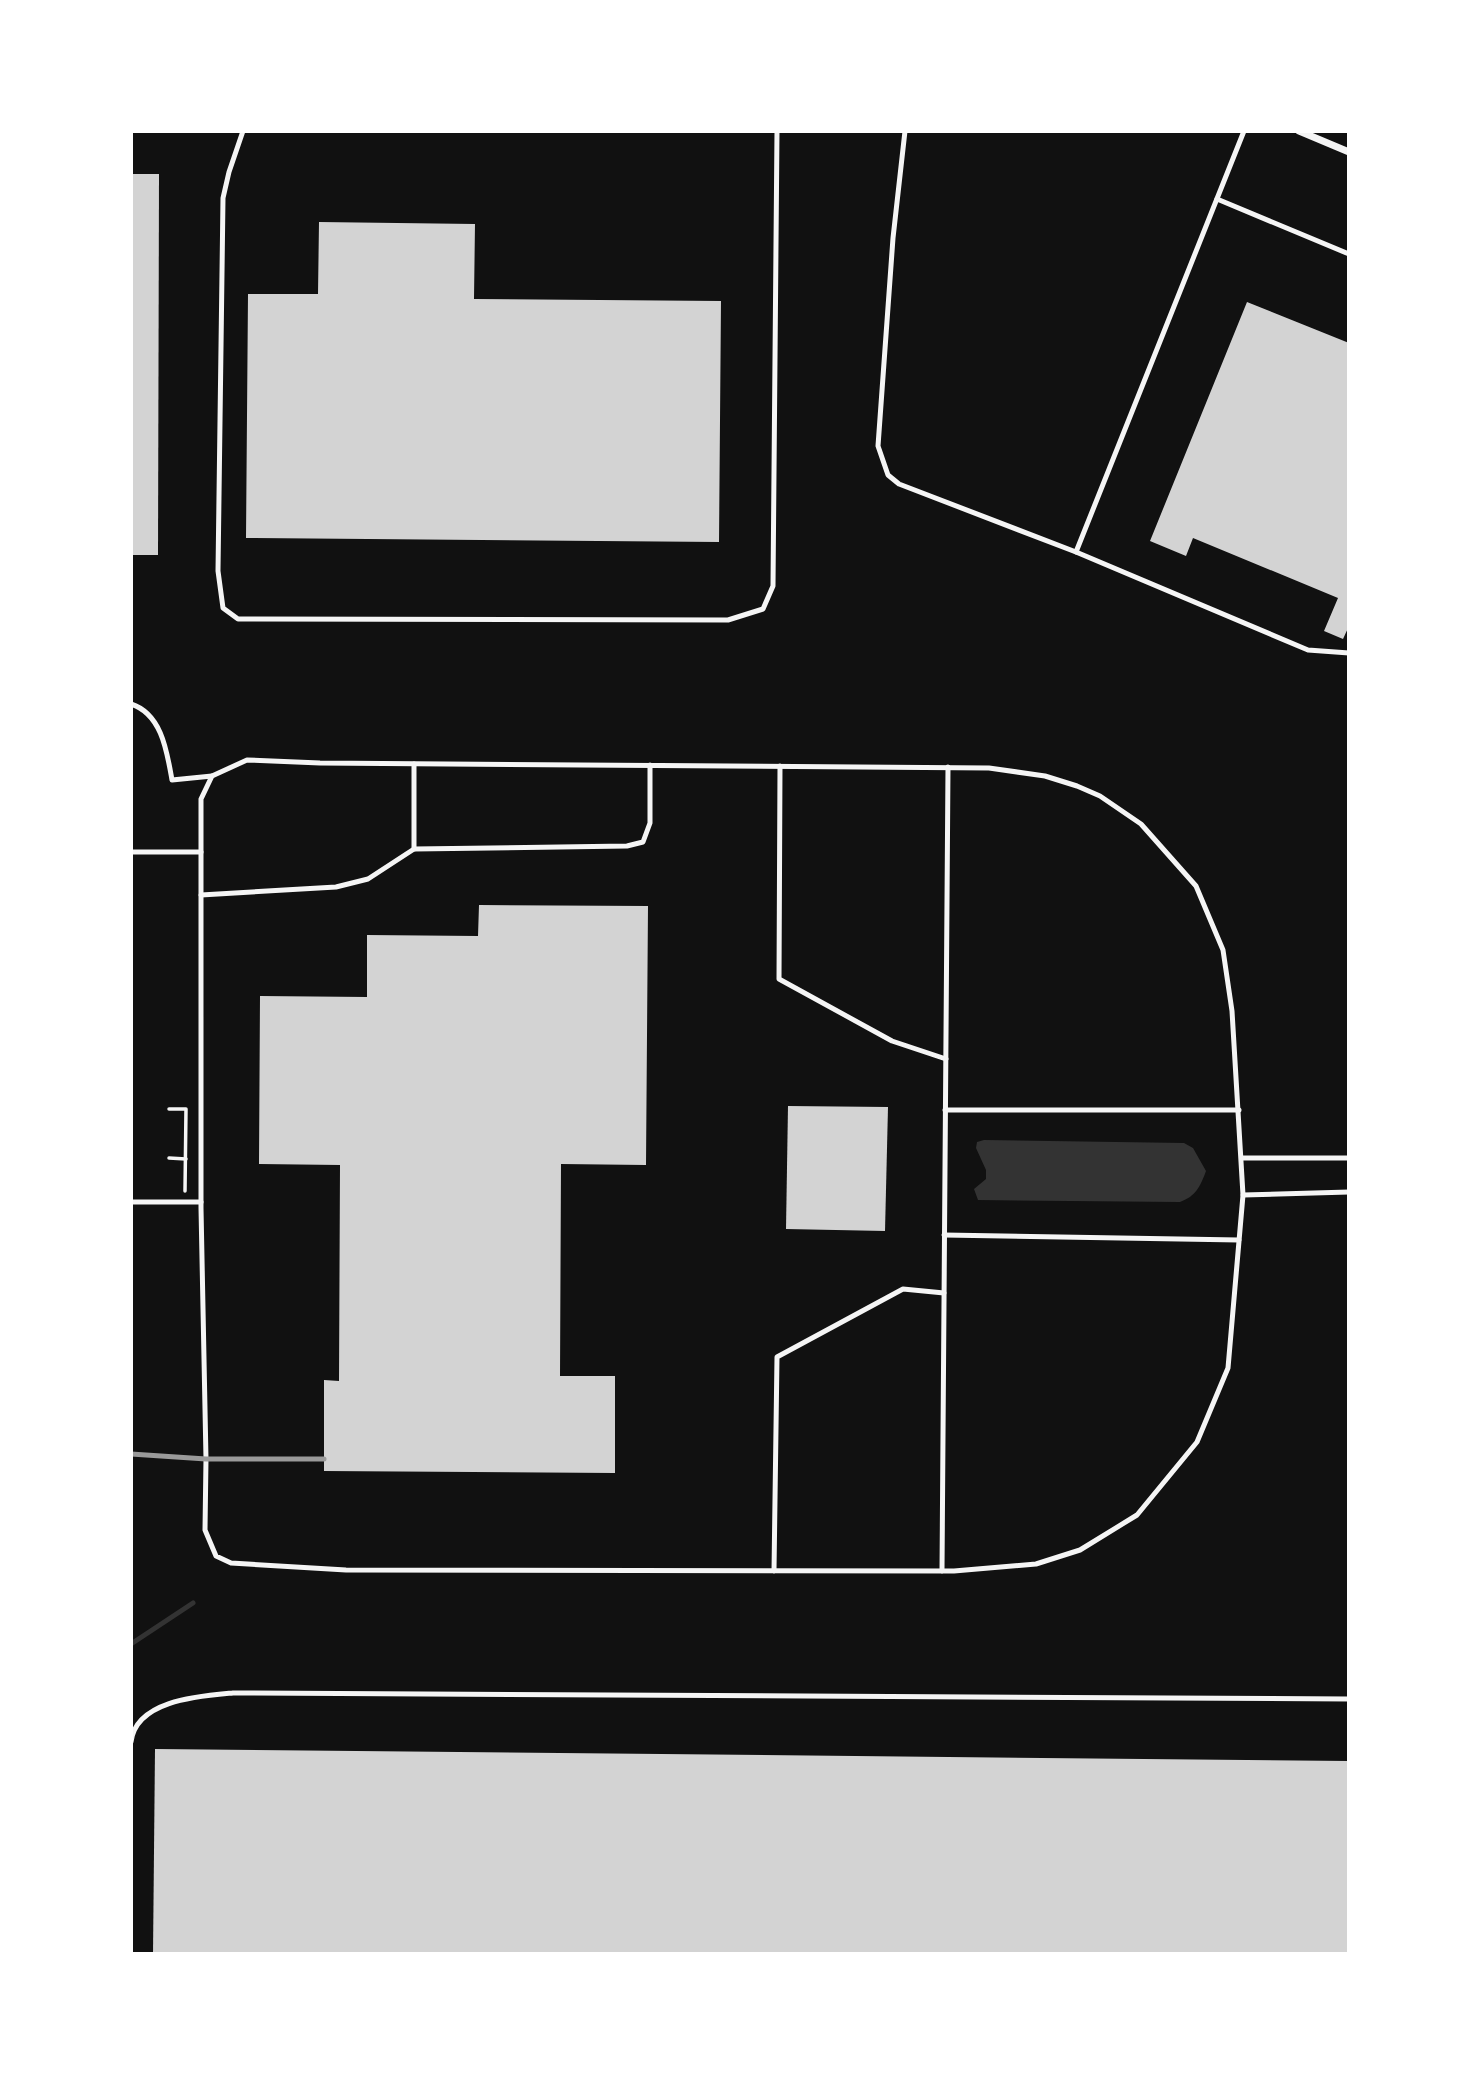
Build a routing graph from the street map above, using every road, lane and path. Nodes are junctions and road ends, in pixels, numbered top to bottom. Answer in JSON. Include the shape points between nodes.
{"nodes":[{"id":1,"x":243,"y":131,"type":"edge"},
{"id":2,"x":777,"y":131,"type":"edge"},
{"id":3,"x":905,"y":131,"type":"edge"},
{"id":4,"x":1244,"y":131,"type":"edge"},
{"id":5,"x":1299,"y":131,"type":"edge"},
{"id":6,"x":1309,"y":133,"type":"edge"},
{"id":7,"x":1349,"y":152,"type":"edge"},
{"id":8,"x":1217,"y":199,"type":"junction"},
{"id":9,"x":1349,"y":254,"type":"edge"},
{"id":10,"x":1076,"y":552,"type":"junction"},
{"id":11,"x":1349,"y":653,"type":"edge"},
{"id":12,"x":131,"y":704,"type":"edge"},
{"id":13,"x":414,"y":764,"type":"junction"},
{"id":14,"x":650,"y":765,"type":"junction"},
{"id":15,"x":780,"y":766,"type":"junction"},
{"id":16,"x":948,"y":767,"type":"junction"},
{"id":17,"x":212,"y":776,"type":"junction"},
{"id":18,"x":414,"y":849,"type":"junction"},
{"id":19,"x":131,"y":852,"type":"edge"},
{"id":20,"x":201,"y":852,"type":"junction"},
{"id":21,"x":201,"y":895,"type":"junction"},
{"id":22,"x":946,"y":1059,"type":"junction"},
{"id":23,"x":169,"y":1109,"type":"dead end"},
{"id":24,"x":945,"y":1110,"type":"junction"},
{"id":25,"x":1239,"y":1110,"type":"junction"},
{"id":26,"x":169,"y":1158,"type":"dead end"},
{"id":27,"x":1242,"y":1158,"type":"junction"},
{"id":28,"x":1349,"y":1158,"type":"edge"},
{"id":29,"x":186,"y":1159,"type":"junction"},
{"id":30,"x":185,"y":1191,"type":"dead end"},
{"id":31,"x":1349,"y":1192,"type":"edge"},
{"id":32,"x":1243,"y":1195,"type":"junction"},
{"id":33,"x":131,"y":1202,"type":"edge"},
{"id":34,"x":201,"y":1202,"type":"junction"},
{"id":35,"x":944,"y":1235,"type":"junction"},
{"id":36,"x":1239,"y":1240,"type":"junction"},
{"id":37,"x":944,"y":1293,"type":"junction"},
{"id":38,"x":774,"y":1571,"type":"junction"},
{"id":39,"x":942,"y":1571,"type":"junction"},
{"id":40,"x":1349,"y":1699,"type":"edge"},
{"id":41,"x":131,"y":1742,"type":"edge"}],
"edges":[{"from":1,"to":2,"type":"lane","via":[[223,198],[218,571],[223,608],[238,619],[728,620],[763,609],[773,586]]},
{"from":3,"to":10,"type":"lane","via":[[878,446],[888,475],[899,484]]},
{"from":4,"to":8,"type":"lane"},
{"from":5,"to":6,"type":"street"},
{"from":6,"to":7,"type":"street"},
{"from":8,"to":9,"type":"lane"},
{"from":8,"to":10,"type":"lane"},
{"from":10,"to":11,"type":"lane","via":[[1308,650]]},
{"from":12,"to":17,"type":"lane","via":[[158,726],[172,780]]},
{"from":13,"to":14,"type":"lane"},
{"from":13,"to":17,"type":"lane","via":[[247,760]]},
{"from":13,"to":18,"type":"lane"},
{"from":14,"to":15,"type":"lane"},
{"from":14,"to":18,"type":"lane","via":[[650,823],[643,842],[627,846]]},
{"from":15,"to":16,"type":"lane"},
{"from":15,"to":22,"type":"lane","via":[[779,979],[892,1041]]},
{"from":16,"to":22,"type":"lane"},
{"from":16,"to":25,"type":"lane","via":[[1045,776],[1100,796],[1141,824],[1196,886],[1223,950]]},
{"from":17,"to":20,"type":"lane","via":[[201,799]]},
{"from":18,"to":21,"type":"lane","via":[[368,879],[336,887]]},
{"from":19,"to":20,"type":"lane"},
{"from":20,"to":21,"type":"lane"},
{"from":21,"to":34,"type":"lane"},
{"from":22,"to":24,"type":"lane"},
{"from":23,"to":29,"type":"path","via":[[186,1109]]},
{"from":24,"to":25,"type":"lane"},
{"from":24,"to":35,"type":"lane"},
{"from":25,"to":27,"type":"lane"},
{"from":26,"to":29,"type":"path"},
{"from":27,"to":28,"type":"lane"},
{"from":27,"to":32,"type":"lane"},
{"from":29,"to":30,"type":"path"},
{"from":31,"to":32,"type":"lane"},
{"from":32,"to":36,"type":"lane"},
{"from":33,"to":34,"type":"lane"},
{"from":34,"to":38,"type":"lane","via":[[205,1530],[216,1556],[231,1563],[346,1570]]},
{"from":35,"to":36,"type":"lane"},
{"from":35,"to":37,"type":"lane"},
{"from":36,"to":39,"type":"lane","via":[[1228,1368],[1197,1441],[1137,1515],[1080,1549],[1036,1564]]},
{"from":37,"to":38,"type":"lane","via":[[903,1289],[777,1357]]},
{"from":37,"to":39,"type":"lane"},
{"from":38,"to":39,"type":"lane"},
{"from":40,"to":41,"type":"lane","via":[[233,1693],[191,1696],[157,1709],[140,1721]]}]}
